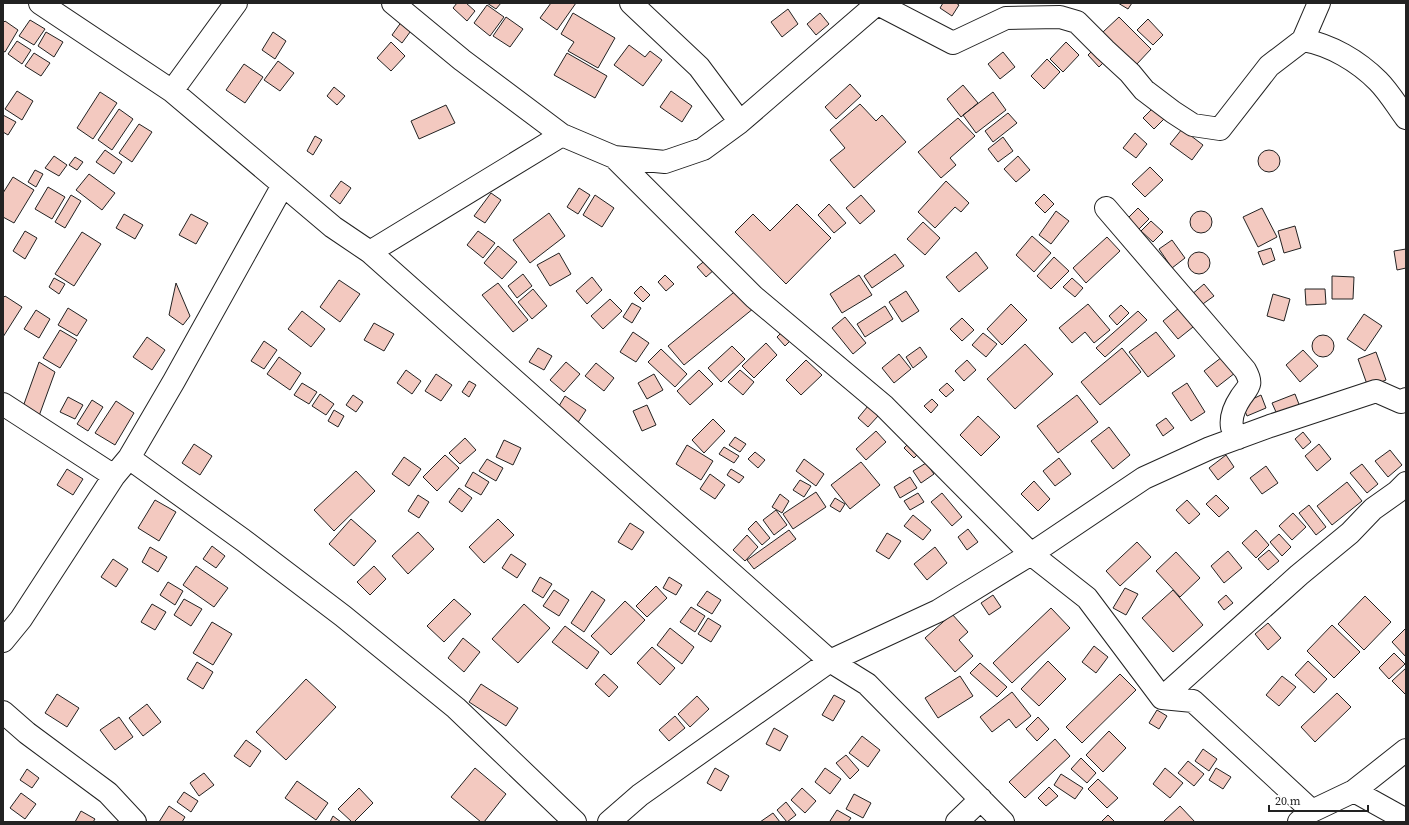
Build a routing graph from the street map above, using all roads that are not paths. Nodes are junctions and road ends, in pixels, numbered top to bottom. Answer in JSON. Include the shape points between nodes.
{"nodes":[{"id":1,"x":40,"y":3,"type":"edge"},
{"id":2,"x":236,"y":3,"type":"edge"},
{"id":3,"x":393,"y":3,"type":"edge"},
{"id":4,"x":631,"y":3,"type":"edge"},
{"id":5,"x":1319,"y":3,"type":"edge"},
{"id":6,"x":878,"y":4,"type":"edge"},
{"id":7,"x":1304,"y":40,"type":"junction"},
{"id":8,"x":172,"y":91,"type":"junction"},
{"id":9,"x":1406,"y":118,"type":"edge"},
{"id":10,"x":740,"y":122,"type":"junction"},
{"id":11,"x":562,"y":135,"type":"junction"},
{"id":12,"x":614,"y":157,"type":"junction"},
{"id":13,"x":283,"y":185,"type":"junction"},
{"id":14,"x":1106,"y":208,"type":"dead end"},
{"id":15,"x":370,"y":252,"type":"junction"},
{"id":16,"x":3,"y":404,"type":"edge"},
{"id":17,"x":1404,"y":405,"type":"edge"},
{"id":18,"x":1238,"y":438,"type":"junction"},
{"id":19,"x":129,"y":458,"type":"junction"},
{"id":20,"x":114,"y":476,"type":"junction"},
{"id":21,"x":1406,"y":483,"type":"edge"},
{"id":22,"x":1031,"y":554,"type":"junction"},
{"id":23,"x":3,"y":642,"type":"edge"},
{"id":24,"x":830,"y":661,"type":"junction"},
{"id":25,"x":1162,"y":698,"type":"junction"},
{"id":26,"x":3,"y":712,"type":"edge"},
{"id":27,"x":1406,"y":750,"type":"edge"},
{"id":28,"x":1354,"y":790,"type":"junction"},
{"id":29,"x":981,"y":799,"type":"junction"},
{"id":30,"x":1306,"y":817,"type":"edge"},
{"id":31,"x":1406,"y":821,"type":"edge"},
{"id":32,"x":136,"y":822,"type":"edge"},
{"id":33,"x":575,"y":822,"type":"edge"},
{"id":34,"x":609,"y":822,"type":"edge"},
{"id":35,"x":957,"y":822,"type":"edge"},
{"id":36,"x":1003,"y":822,"type":"edge"}],
"edges":[{"from":1,"to":8,"type":"street"},
{"from":2,"to":8,"type":"street"},
{"from":3,"to":11,"type":"street","via":[[462,60]]},
{"from":4,"to":10,"type":"street","via":[[699,66]]},
{"from":5,"to":7,"type":"street"},
{"from":6,"to":7,"type":"street","via":[[953,42],[1006,18],[1060,17],[1077,22],[1130,72],[1144,90],[1173,112],[1193,124],[1220,129],[1269,66]]},
{"from":6,"to":10,"type":"street"},
{"from":7,"to":9,"type":"street","via":[[1318,42],[1356,63],[1378,81]]},
{"from":8,"to":13,"type":"street"},
{"from":10,"to":12,"type":"street","via":[[703,149],[665,162]]},
{"from":11,"to":12,"type":"street"},
{"from":11,"to":15,"type":"street"},
{"from":12,"to":22,"type":"street","via":[[754,297],[884,406]]},
{"from":13,"to":15,"type":"street","via":[[333,227]]},
{"from":13,"to":19,"type":"street"},
{"from":14,"to":18,"type":"street","via":[[1249,376],[1250,384],[1247,391],[1232,414],[1232,428]]},
{"from":15,"to":24,"type":"street"},
{"from":16,"to":20,"type":"street"},
{"from":17,"to":18,"type":"street","via":[[1376,391]]},
{"from":18,"to":22,"type":"street","via":[[1144,478]]},
{"from":19,"to":20,"type":"street"},
{"from":19,"to":33,"type":"street","via":[[343,616],[456,708]]},
{"from":20,"to":23,"type":"street","via":[[21,619]]},
{"from":21,"to":25,"type":"street","via":[[1373,509],[1350,533],[1299,575]]},
{"from":22,"to":24,"type":"street","via":[[938,611]]},
{"from":22,"to":25,"type":"street","via":[[1087,598]]},
{"from":24,"to":29,"type":"street","via":[[867,684]]},
{"from":24,"to":34,"type":"street","via":[[640,796]]},
{"from":25,"to":30,"type":"street","via":[[1193,701]]},
{"from":26,"to":32,"type":"street","via":[[108,793]]},
{"from":27,"to":28,"type":"street"},
{"from":28,"to":30,"type":"street"},
{"from":28,"to":31,"type":"street"},
{"from":29,"to":35,"type":"street"},
{"from":29,"to":36,"type":"street"}]}
